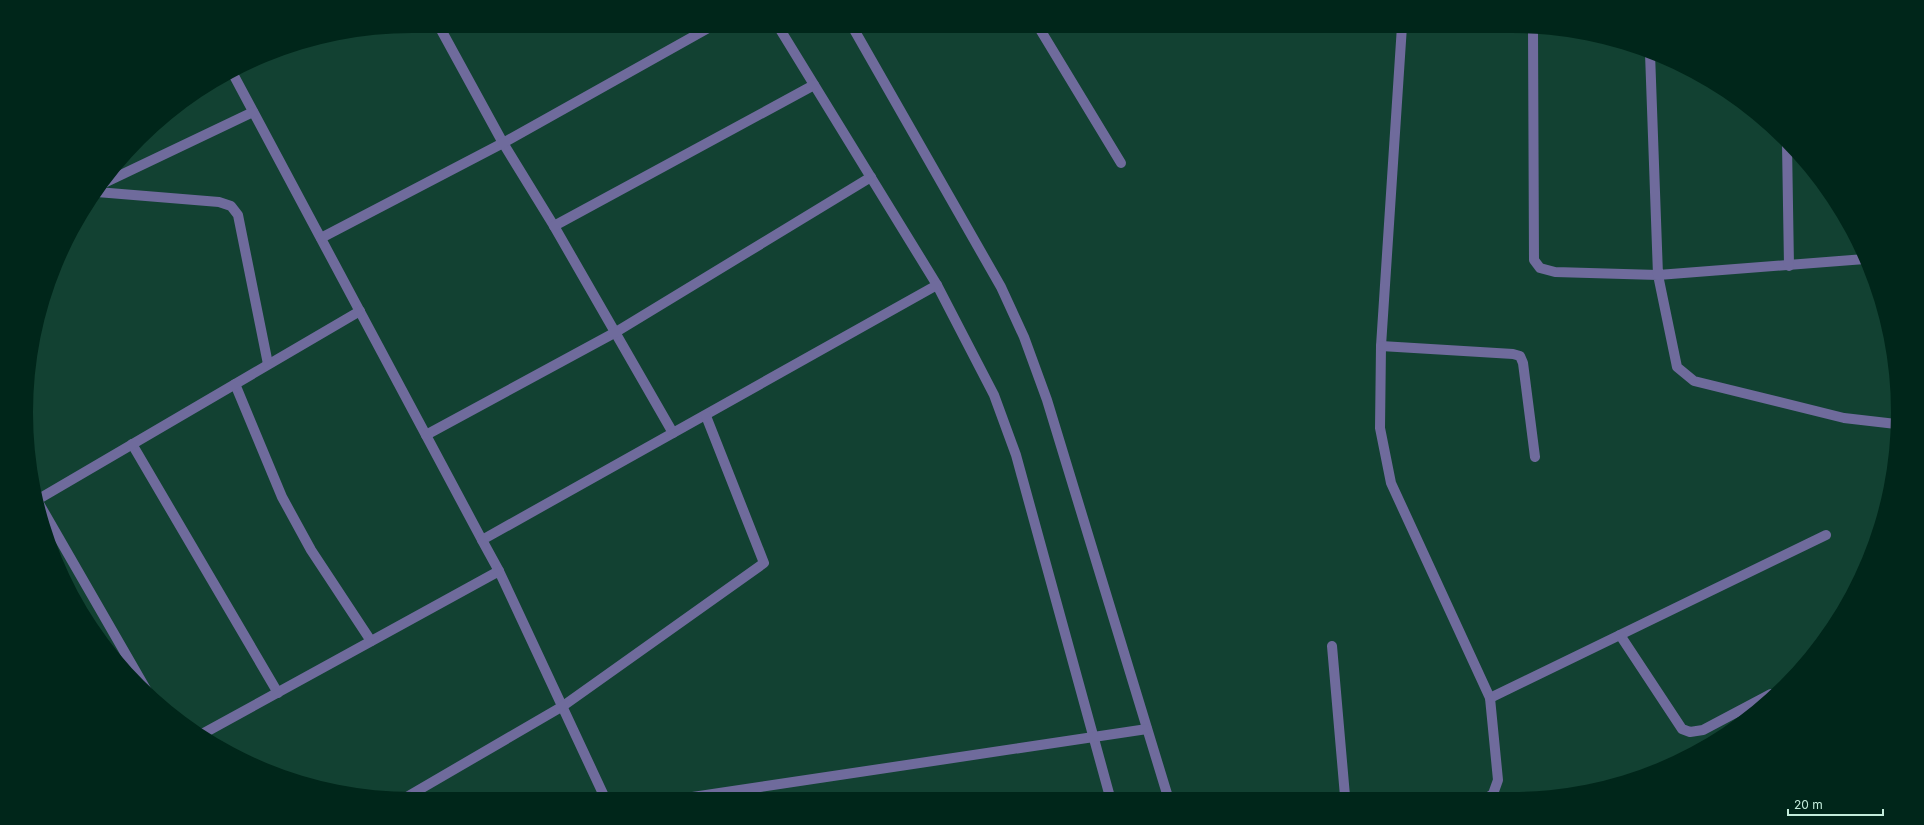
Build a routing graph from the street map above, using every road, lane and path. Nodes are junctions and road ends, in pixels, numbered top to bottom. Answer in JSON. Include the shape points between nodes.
{"nodes":[{"id":1,"x":444,"y":33,"type":"edge"},
{"id":2,"x":699,"y":33,"type":"edge"},
{"id":3,"x":782,"y":33,"type":"edge"},
{"id":4,"x":856,"y":33,"type":"edge"},
{"id":5,"x":1042,"y":33,"type":"edge"},
{"id":6,"x":1402,"y":33,"type":"edge"},
{"id":7,"x":1533,"y":34,"type":"edge"},
{"id":8,"x":1650,"y":59,"type":"edge"},
{"id":9,"x":235,"y":78,"type":"edge"},
{"id":10,"x":814,"y":85,"type":"junction"},
{"id":11,"x":253,"y":112,"type":"junction"},
{"id":12,"x":503,"y":143,"type":"junction"},
{"id":13,"x":1787,"y":152,"type":"edge"},
{"id":14,"x":1121,"y":163,"type":"dead end"},
{"id":15,"x":871,"y":177,"type":"junction"},
{"id":16,"x":113,"y":179,"type":"edge"},
{"id":17,"x":103,"y":193,"type":"edge"},
{"id":18,"x":554,"y":226,"type":"junction"},
{"id":19,"x":321,"y":238,"type":"junction"},
{"id":20,"x":1859,"y":260,"type":"edge"},
{"id":21,"x":1789,"y":266,"type":"junction"},
{"id":22,"x":1658,"y":275,"type":"junction"},
{"id":23,"x":938,"y":285,"type":"junction"},
{"id":24,"x":360,"y":311,"type":"junction"},
{"id":25,"x":616,"y":332,"type":"junction"},
{"id":26,"x":1381,"y":346,"type":"junction"},
{"id":27,"x":268,"y":364,"type":"junction"},
{"id":28,"x":235,"y":384,"type":"junction"},
{"id":29,"x":706,"y":416,"type":"junction"},
{"id":30,"x":1891,"y":423,"type":"edge"},
{"id":31,"x":673,"y":433,"type":"junction"},
{"id":32,"x":426,"y":435,"type":"junction"},
{"id":33,"x":132,"y":444,"type":"junction"},
{"id":34,"x":1535,"y":457,"type":"dead end"},
{"id":35,"x":42,"y":497,"type":"edge"},
{"id":36,"x":49,"y":521,"type":"edge"},
{"id":37,"x":1826,"y":535,"type":"dead end"},
{"id":38,"x":482,"y":540,"type":"junction"},
{"id":39,"x":499,"y":571,"type":"junction"},
{"id":40,"x":1620,"y":635,"type":"junction"},
{"id":41,"x":371,"y":641,"type":"junction"},
{"id":42,"x":1332,"y":646,"type":"dead end"},
{"id":43,"x":137,"y":674,"type":"edge"},
{"id":44,"x":278,"y":693,"type":"junction"},
{"id":45,"x":1490,"y":698,"type":"junction"},
{"id":46,"x":1761,"y":699,"type":"edge"},
{"id":47,"x":562,"y":706,"type":"junction"},
{"id":48,"x":1147,"y":729,"type":"junction"},
{"id":49,"x":207,"y":731,"type":"edge"},
{"id":50,"x":1093,"y":738,"type":"junction"},
{"id":51,"x":415,"y":792,"type":"edge"},
{"id":52,"x":602,"y":792,"type":"edge"},
{"id":53,"x":727,"y":792,"type":"edge"},
{"id":54,"x":1109,"y":792,"type":"edge"},
{"id":55,"x":1166,"y":792,"type":"edge"},
{"id":56,"x":1345,"y":792,"type":"edge"},
{"id":57,"x":1494,"y":792,"type":"edge"}],
"edges":[{"from":1,"to":12,"type":"street"},
{"from":2,"to":12,"type":"street"},
{"from":3,"to":10,"type":"street"},
{"from":4,"to":48,"type":"street","via":[[980,248],[1024,337],[1047,400]]},
{"from":5,"to":14,"type":"street"},
{"from":6,"to":26,"type":"street"},
{"from":7,"to":22,"type":"street","via":[[1534,260],[1540,268],[1555,272]]},
{"from":8,"to":22,"type":"street"},
{"from":9,"to":11,"type":"street"},
{"from":10,"to":15,"type":"street"},
{"from":10,"to":18,"type":"street"},
{"from":11,"to":16,"type":"street"},
{"from":11,"to":19,"type":"street"},
{"from":12,"to":18,"type":"street"},
{"from":12,"to":19,"type":"street"},
{"from":13,"to":21,"type":"street"},
{"from":15,"to":23,"type":"street"},
{"from":15,"to":25,"type":"street"},
{"from":17,"to":27,"type":"street","via":[[219,202],[231,206],[238,215]]},
{"from":18,"to":25,"type":"street"},
{"from":19,"to":24,"type":"street"},
{"from":20,"to":21,"type":"street"},
{"from":21,"to":22,"type":"street"},
{"from":22,"to":30,"type":"street","via":[[1677,367],[1694,381],[1844,418]]},
{"from":23,"to":29,"type":"street"},
{"from":23,"to":50,"type":"street","via":[[994,395],[1016,455]]},
{"from":24,"to":27,"type":"street"},
{"from":24,"to":32,"type":"street"},
{"from":25,"to":31,"type":"street"},
{"from":25,"to":32,"type":"street"},
{"from":26,"to":34,"type":"street","via":[[1520,356]]},
{"from":26,"to":45,"type":"street","via":[[1380,428],[1391,483]]},
{"from":27,"to":28,"type":"street"},
{"from":28,"to":33,"type":"street"},
{"from":28,"to":41,"type":"street","via":[[282,497],[311,550]]},
{"from":29,"to":31,"type":"street"},
{"from":29,"to":47,"type":"street","via":[[764,563]]},
{"from":31,"to":38,"type":"street"},
{"from":32,"to":38,"type":"street"},
{"from":33,"to":35,"type":"street"},
{"from":33,"to":44,"type":"street"},
{"from":36,"to":43,"type":"street"},
{"from":37,"to":40,"type":"street"},
{"from":38,"to":39,"type":"street"},
{"from":39,"to":41,"type":"street"},
{"from":39,"to":47,"type":"street"},
{"from":40,"to":45,"type":"street"},
{"from":40,"to":46,"type":"street","via":[[1682,729],[1690,732],[1703,730]]},
{"from":41,"to":44,"type":"street"},
{"from":42,"to":56,"type":"street"},
{"from":44,"to":49,"type":"street"},
{"from":45,"to":57,"type":"street","via":[[1498,780]]},
{"from":47,"to":51,"type":"street"},
{"from":47,"to":52,"type":"street"},
{"from":48,"to":50,"type":"street"},
{"from":48,"to":55,"type":"street"},
{"from":50,"to":53,"type":"street"},
{"from":50,"to":54,"type":"street"}]}
